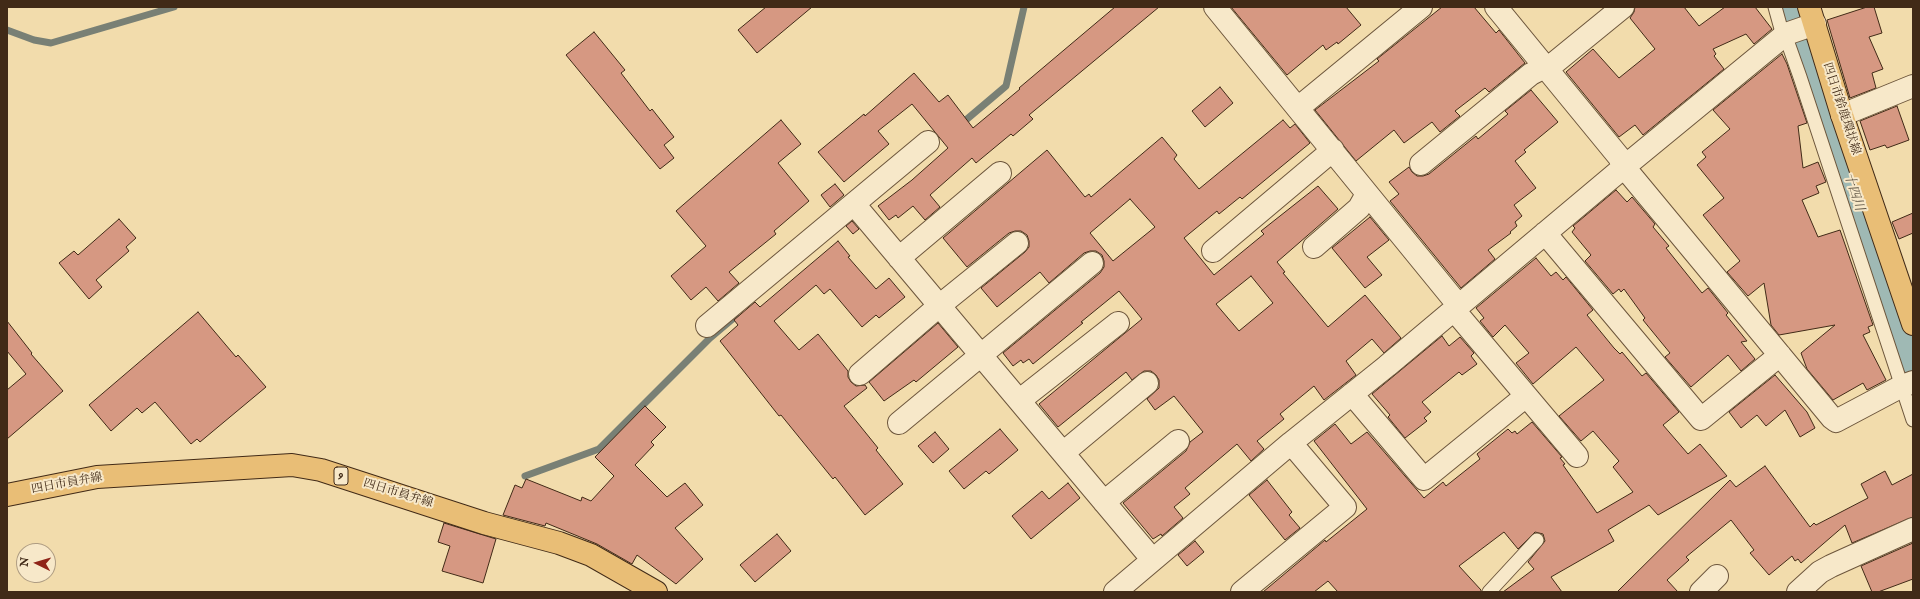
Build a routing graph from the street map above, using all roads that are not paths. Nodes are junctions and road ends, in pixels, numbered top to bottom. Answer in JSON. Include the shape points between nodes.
{"nodes":[{"id":1,"x":1215,"y":7,"type":"edge"},
{"id":2,"x":1421,"y":7,"type":"edge"},
{"id":3,"x":1496,"y":7,"type":"edge"},
{"id":4,"x":1623,"y":7,"type":"edge"},
{"id":5,"x":1775,"y":7,"type":"edge"},
{"id":6,"x":1811,"y":19,"type":"edge"},
{"id":7,"x":1785,"y":35,"type":"junction"},
{"id":8,"x":1546,"y":68,"type":"junction"},
{"id":9,"x":1913,"y":86,"type":"edge"},
{"id":10,"x":1298,"y":108,"type":"junction"},
{"id":11,"x":1842,"y":115,"type":"junction"},
{"id":12,"x":928,"y":142,"type":"dead end"},
{"id":13,"x":1332,"y":150,"type":"junction"},
{"id":14,"x":1421,"y":164,"type":"dead end"},
{"id":15,"x":1624,"y":167,"type":"junction"},
{"id":16,"x":1000,"y":173,"type":"dead end"},
{"id":17,"x":1367,"y":194,"type":"junction"},
{"id":18,"x":859,"y":209,"type":"junction"},
{"id":19,"x":1545,"y":233,"type":"junction"},
{"id":20,"x":1017,"y":243,"type":"dead end"},
{"id":21,"x":1314,"y":247,"type":"dead end"},
{"id":22,"x":1213,"y":252,"type":"dead end"},
{"id":23,"x":899,"y":258,"type":"junction"},
{"id":24,"x":1092,"y":263,"type":"dead end"},
{"id":25,"x":939,"y":306,"type":"junction"},
{"id":26,"x":1456,"y":308,"type":"junction"},
{"id":27,"x":1118,"y":323,"type":"dead end"},
{"id":28,"x":1913,"y":324,"type":"edge"},
{"id":29,"x":707,"y":326,"type":"dead end"},
{"id":30,"x":1780,"y":354,"type":"junction"},
{"id":31,"x":981,"y":355,"type":"junction"},
{"id":32,"x":860,"y":374,"type":"dead end"},
{"id":33,"x":1147,"y":383,"type":"dead end"},
{"id":34,"x":1905,"y":385,"type":"edge"},
{"id":35,"x":1352,"y":394,"type":"junction"},
{"id":36,"x":1526,"y":396,"type":"junction"},
{"id":37,"x":1020,"y":400,"type":"junction"},
{"id":38,"x":1913,"y":420,"type":"edge"},
{"id":39,"x":899,"y":423,"type":"dead end"},
{"id":40,"x":1178,"y":441,"type":"dead end"},
{"id":41,"x":1291,"y":444,"type":"junction"},
{"id":42,"x":1063,"y":453,"type":"junction"},
{"id":43,"x":1577,"y":456,"type":"dead end"},
{"id":44,"x":7,"y":496,"type":"edge"},
{"id":45,"x":1104,"y":502,"type":"junction"},
{"id":46,"x":1913,"y":529,"type":"edge"},
{"id":47,"x":1537,"y":540,"type":"dead end"},
{"id":48,"x":1152,"y":559,"type":"junction"},
{"id":49,"x":1717,"y":576,"type":"dead end"},
{"id":50,"x":656,"y":592,"type":"edge"},
{"id":51,"x":1115,"y":592,"type":"edge"},
{"id":52,"x":1242,"y":592,"type":"edge"},
{"id":53,"x":1490,"y":592,"type":"edge"},
{"id":54,"x":1701,"y":592,"type":"edge"},
{"id":55,"x":1798,"y":592,"type":"edge"}],
"edges":[{"from":1,"to":10,"type":"street"},
{"from":2,"to":10,"type":"street"},
{"from":3,"to":8,"type":"street"},
{"from":4,"to":8,"type":"street"},
{"from":5,"to":7,"type":"lane"},
{"from":6,"to":7,"type":"street"},
{"from":6,"to":11,"type":"main road","name":"四日市鈴鹿環状線"},
{"from":7,"to":15,"type":"street"},
{"from":7,"to":34,"type":"lane","via":[[1849,229]]},
{"from":8,"to":14,"type":"street","via":[[1531,74]]},
{"from":8,"to":15,"type":"street","via":[[1619,157]]},
{"from":9,"to":11,"type":"street"},
{"from":10,"to":13,"type":"street"},
{"from":11,"to":28,"type":"main road","name":"四日市鈴鹿環状線"},
{"from":12,"to":18,"type":"street"},
{"from":13,"to":17,"type":"street"},
{"from":13,"to":22,"type":"street"},
{"from":15,"to":19,"type":"street"},
{"from":15,"to":30,"type":"street"},
{"from":16,"to":23,"type":"street"},
{"from":17,"to":21,"type":"street","via":[[1359,208]]},
{"from":17,"to":26,"type":"street"},
{"from":18,"to":23,"type":"street"},
{"from":18,"to":29,"type":"street"},
{"from":19,"to":26,"type":"street"},
{"from":19,"to":30,"type":"street","via":[[1701,419]]},
{"from":20,"to":25,"type":"street"},
{"from":23,"to":25,"type":"street"},
{"from":24,"to":31,"type":"street"},
{"from":25,"to":31,"type":"street"},
{"from":25,"to":32,"type":"street"},
{"from":26,"to":35,"type":"street"},
{"from":26,"to":36,"type":"street"},
{"from":27,"to":37,"type":"street"},
{"from":30,"to":34,"type":"street","via":[[1836,421]]},
{"from":31,"to":37,"type":"street"},
{"from":31,"to":39,"type":"street"},
{"from":33,"to":42,"type":"street"},
{"from":34,"to":38,"type":"lane"},
{"from":35,"to":36,"type":"street","via":[[1424,479]]},
{"from":35,"to":41,"type":"street"},
{"from":36,"to":43,"type":"street"},
{"from":37,"to":42,"type":"street"},
{"from":40,"to":45,"type":"street"},
{"from":41,"to":48,"type":"street"},
{"from":41,"to":52,"type":"street","via":[[1344,507]]},
{"from":42,"to":45,"type":"street"},
{"from":44,"to":50,"type":"main road","name":"四日市員弁線","number":"9","via":[[97,477],[292,465],[321,470],[484,523],[559,543],[592,555]]},
{"from":45,"to":48,"type":"street"},
{"from":46,"to":55,"type":"street","via":[[1830,566]]},
{"from":47,"to":53,"type":"lane"},
{"from":48,"to":51,"type":"street"},
{"from":49,"to":54,"type":"street"}]}
